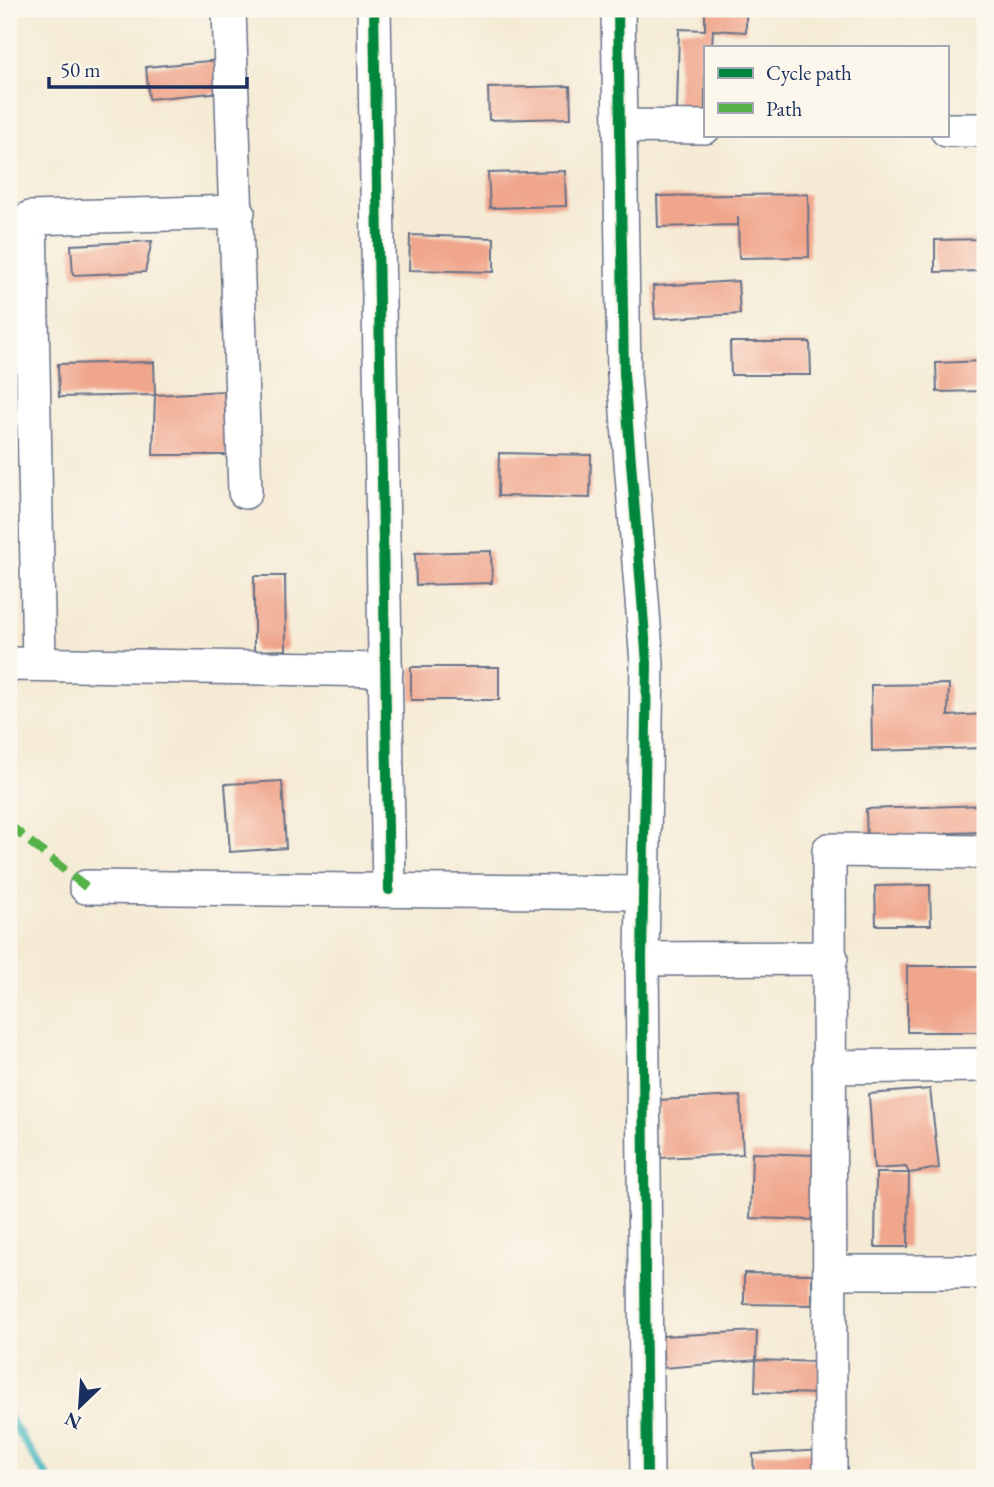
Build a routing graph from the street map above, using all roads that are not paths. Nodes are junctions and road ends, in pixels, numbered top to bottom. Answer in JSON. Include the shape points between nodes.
{"nodes":[{"id":1,"x":229,"y":9,"type":"edge"},
{"id":2,"x":374,"y":9,"type":"edge"},
{"id":3,"x":618,"y":9,"type":"edge"},
{"id":4,"x":620,"y":126,"type":"junction"},
{"id":5,"x":704,"y":127,"type":"edge"},
{"id":6,"x":948,"y":130,"type":"edge"},
{"id":7,"x":985,"y":130,"type":"edge"},
{"id":8,"x":238,"y":212,"type":"junction"},
{"id":9,"x":245,"y":492,"type":"dead end"},
{"id":10,"x":24,"y":664,"type":"edge"},
{"id":11,"x":386,"y":670,"type":"junction"},
{"id":12,"x":985,"y":852,"type":"edge"},
{"id":13,"x":86,"y":887,"type":"dead end"},
{"id":14,"x":389,"y":890,"type":"junction"},
{"id":15,"x":643,"y":893,"type":"junction"},
{"id":16,"x":831,"y":958,"type":"junction"},
{"id":17,"x":642,"y":959,"type":"junction"},
{"id":18,"x":985,"y":1065,"type":"edge"},
{"id":19,"x":830,"y":1067,"type":"junction"},
{"id":20,"x":830,"y":1272,"type":"junction"},
{"id":21,"x":985,"y":1272,"type":"edge"},
{"id":22,"x":647,"y":1478,"type":"edge"},
{"id":23,"x":830,"y":1478,"type":"edge"}],
"edges":[{"from":1,"to":8,"type":"street"},
{"from":2,"to":11,"type":"street"},
{"from":3,"to":4,"type":"street"},
{"from":4,"to":5,"type":"street"},
{"from":4,"to":15,"type":"street","via":[[624,374],[647,663]]},
{"from":6,"to":7,"type":"street"},
{"from":8,"to":9,"type":"street"},
{"from":8,"to":10,"type":"street","via":[[30,218]]},
{"from":10,"to":11,"type":"street"},
{"from":11,"to":14,"type":"street"},
{"from":12,"to":16,"type":"street","via":[[829,850]]},
{"from":13,"to":14,"type":"street"},
{"from":14,"to":15,"type":"street"},
{"from":15,"to":17,"type":"street"},
{"from":16,"to":17,"type":"street"},
{"from":16,"to":19,"type":"street"},
{"from":17,"to":22,"type":"street"},
{"from":18,"to":19,"type":"street"},
{"from":19,"to":20,"type":"street"},
{"from":20,"to":21,"type":"street"},
{"from":20,"to":23,"type":"street"}]}
